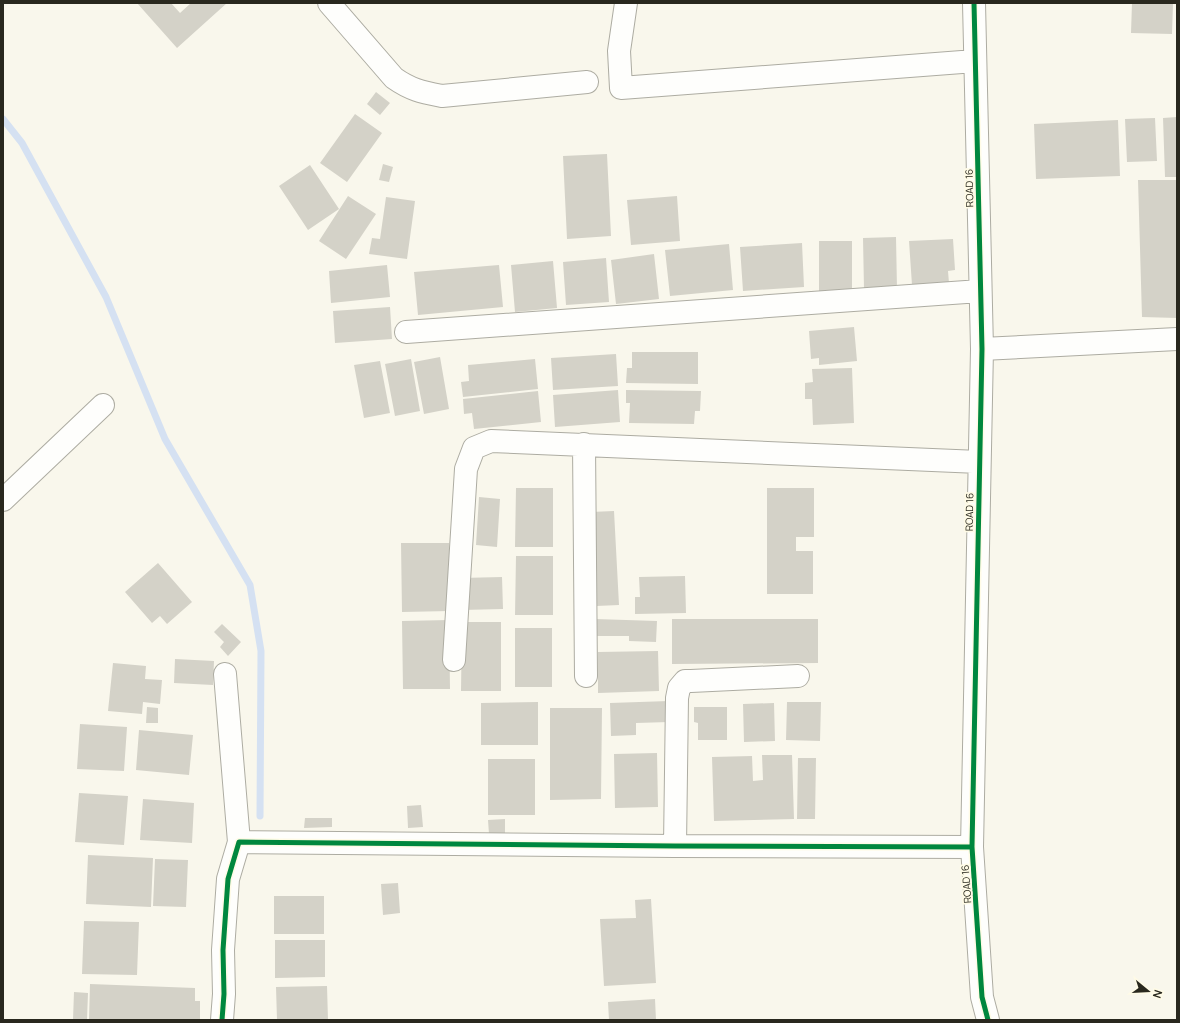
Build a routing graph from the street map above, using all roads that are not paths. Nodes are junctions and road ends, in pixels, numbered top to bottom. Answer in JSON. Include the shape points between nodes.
{"nodes":[{"id":1,"x":329,"y":3,"type":"edge"},
{"id":2,"x":626,"y":3,"type":"edge"},
{"id":3,"x":974,"y":3,"type":"edge"},
{"id":4,"x":975,"y":60,"type":"junction"},
{"id":5,"x":587,"y":82,"type":"dead end"},
{"id":6,"x":980,"y":291,"type":"junction"},
{"id":7,"x":406,"y":332,"type":"dead end"},
{"id":8,"x":1177,"y":339,"type":"edge"},
{"id":9,"x":982,"y":349,"type":"junction"},
{"id":10,"x":103,"y":405,"type":"dead end"},
{"id":11,"x":584,"y":444,"type":"junction"},
{"id":12,"x":979,"y":462,"type":"junction"},
{"id":13,"x":3,"y":500,"type":"edge"},
{"id":14,"x":454,"y":660,"type":"dead end"},
{"id":15,"x":225,"y":674,"type":"dead end"},
{"id":16,"x":586,"y":676,"type":"dead end"},
{"id":17,"x":798,"y":676,"type":"dead end"},
{"id":18,"x":239,"y":842,"type":"junction"},
{"id":19,"x":675,"y":846,"type":"junction"},
{"id":20,"x":972,"y":847,"type":"junction"},
{"id":21,"x":222,"y":1020,"type":"edge"},
{"id":22,"x":988,"y":1020,"type":"edge"}],
"edges":[{"from":1,"to":5,"type":"street","via":[[394,78],[407,87],[423,92],[442,96]]},
{"from":2,"to":4,"type":"street","via":[[619,51],[620,88]]},
{"from":3,"to":4,"type":"street","name":"ROAD 16"},
{"from":4,"to":6,"type":"street","name":"ROAD 16"},
{"from":6,"to":7,"type":"street"},
{"from":6,"to":9,"type":"street","name":"ROAD 16"},
{"from":8,"to":9,"type":"street"},
{"from":9,"to":12,"type":"street","name":"ROAD 16"},
{"from":10,"to":13,"type":"street"},
{"from":11,"to":12,"type":"street"},
{"from":11,"to":14,"type":"street","via":[[491,441],[474,448],[466,469]]},
{"from":11,"to":16,"type":"street"},
{"from":12,"to":20,"type":"street","name":"ROAD 16"},
{"from":15,"to":18,"type":"street"},
{"from":17,"to":19,"type":"street","via":[[691,680],[685,681],[679,688]]},
{"from":18,"to":19,"type":"street"},
{"from":18,"to":21,"type":"street","via":[[228,879]]},
{"from":19,"to":20,"type":"street"},
{"from":20,"to":22,"type":"street","name":"ROAD 16","via":[[982,997]]}]}
